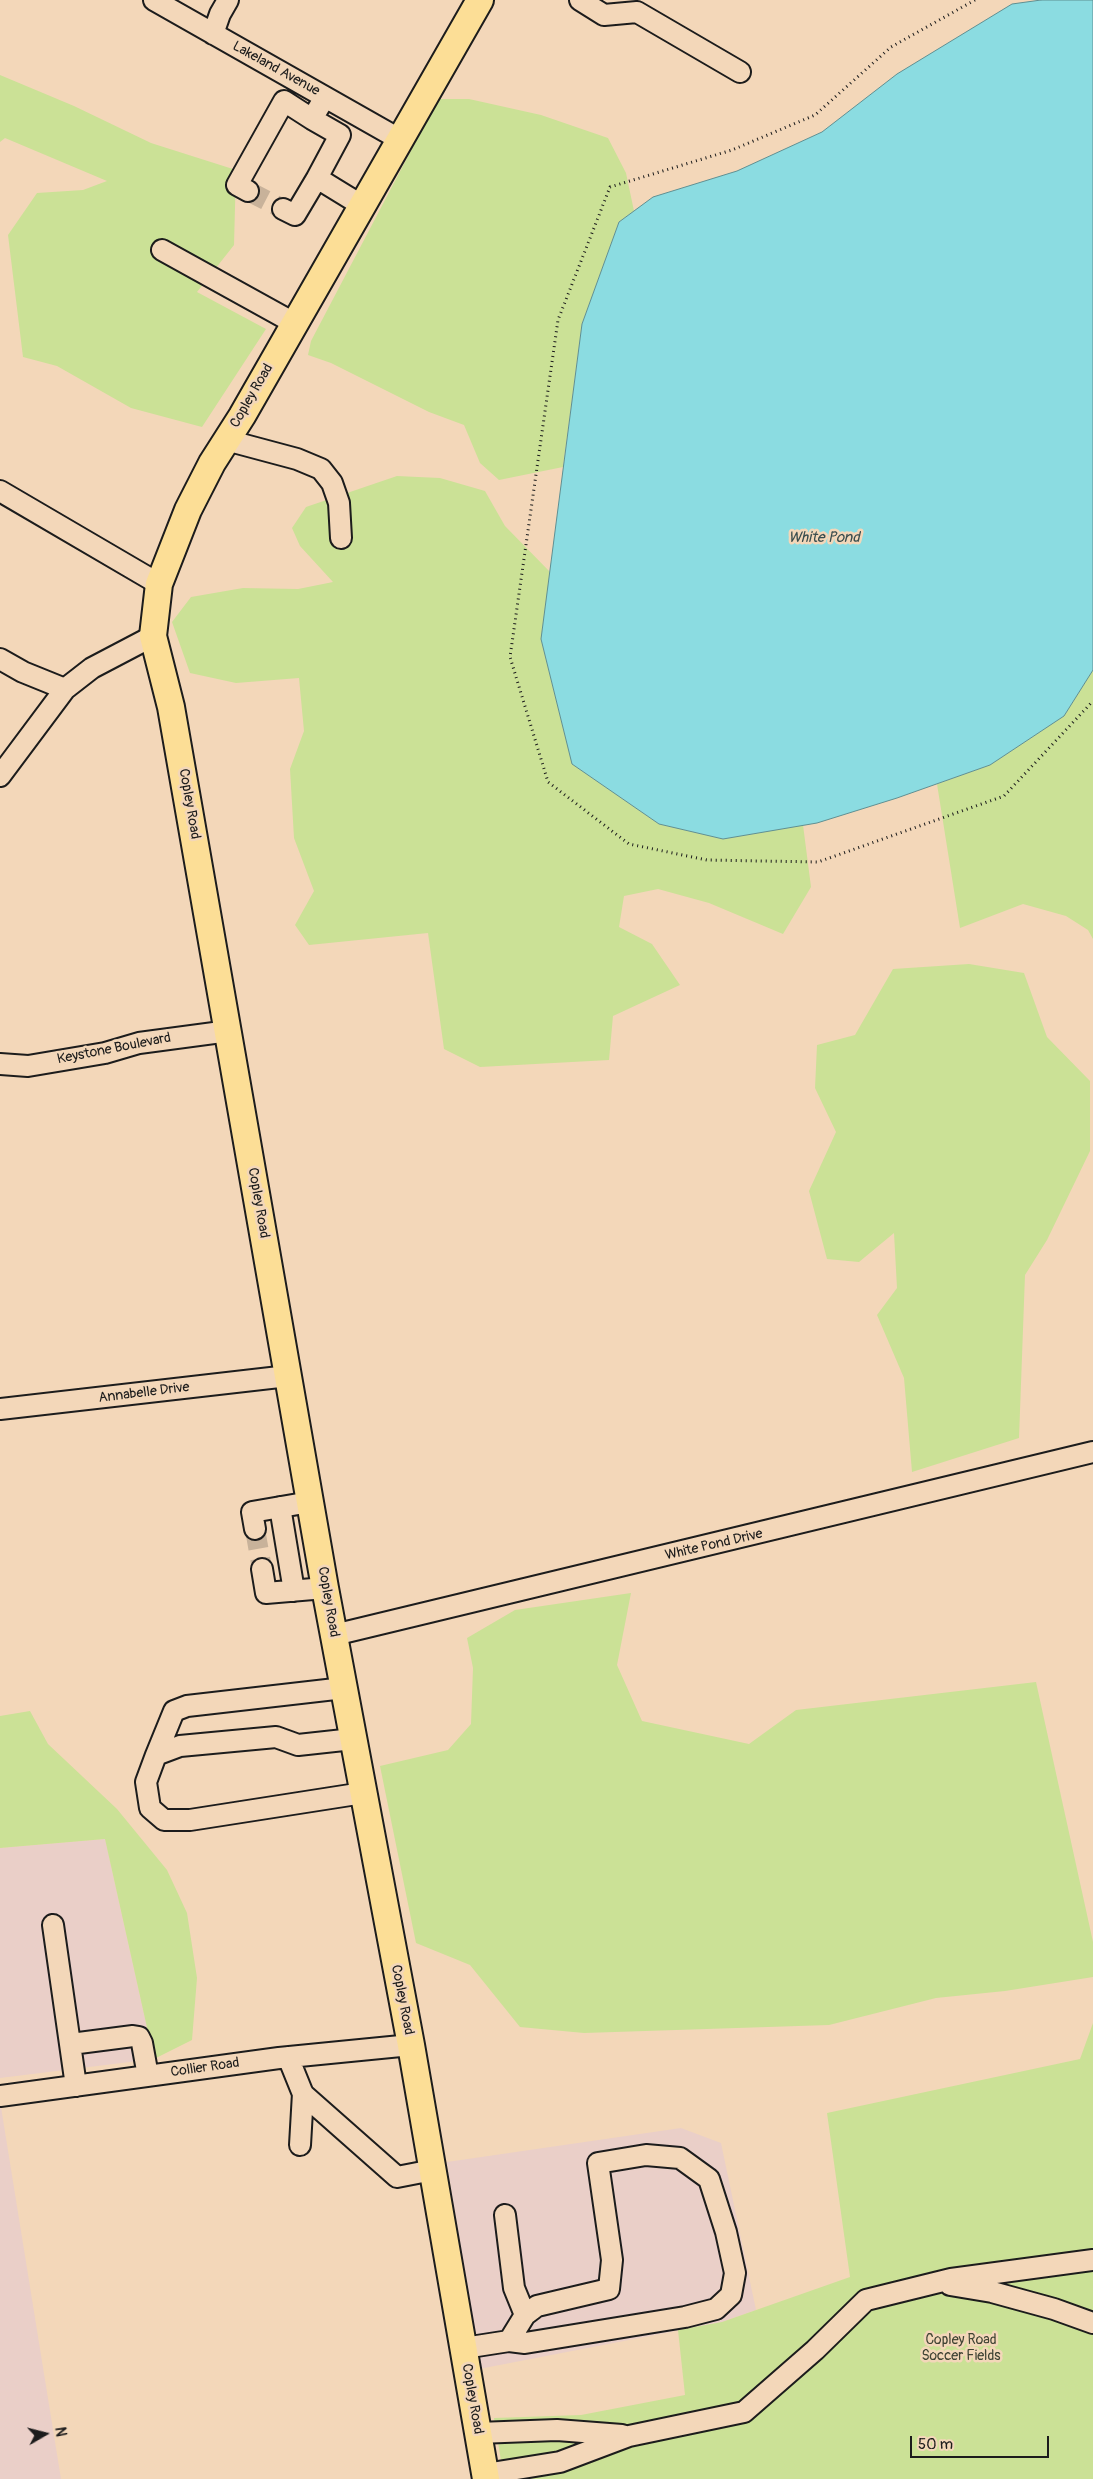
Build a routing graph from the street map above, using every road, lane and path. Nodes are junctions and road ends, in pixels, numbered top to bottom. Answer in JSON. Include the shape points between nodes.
{"nodes":[{"id":1,"x":154,"y":0,"type":"edge"},
{"id":2,"x":228,"y":0,"type":"edge"},
{"id":3,"x":480,"y":0,"type":"edge"},
{"id":4,"x":580,"y":0,"type":"edge"},
{"id":5,"x":975,"y":0,"type":"edge"},
{"id":6,"x":213,"y":34,"type":"junction"},
{"id":7,"x":740,"y":72,"type":"dead end"},
{"id":8,"x":325,"y":97,"type":"junction"},
{"id":9,"x":312,"y":119,"type":"junction"},
{"id":10,"x":399,"y":139,"type":"junction"},
{"id":11,"x":316,"y":178,"type":"junction"},
{"id":12,"x":242,"y":188,"type":"dead end"},
{"id":13,"x":361,"y":205,"type":"junction"},
{"id":14,"x":289,"y":212,"type":"dead end"},
{"id":15,"x":162,"y":250,"type":"dead end"},
{"id":16,"x":294,"y":323,"type":"junction"},
{"id":17,"x":226,"y":440,"type":"junction"},
{"id":18,"x":0,"y":491,"type":"edge"},
{"id":19,"x":341,"y":538,"type":"dead end"},
{"id":20,"x":159,"y":584,"type":"junction"},
{"id":21,"x":153,"y":636,"type":"junction"},
{"id":22,"x":0,"y":659,"type":"edge"},
{"id":23,"x":65,"y":689,"type":"junction"},
{"id":24,"x":1093,"y":701,"type":"edge"},
{"id":25,"x":0,"y":776,"type":"edge"},
{"id":26,"x":229,"y":1031,"type":"junction"},
{"id":27,"x":0,"y":1064,"type":"edge"},
{"id":28,"x":288,"y":1376,"type":"junction"},
{"id":29,"x":0,"y":1409,"type":"edge"},
{"id":30,"x":1093,"y":1452,"type":"edge"},
{"id":31,"x":310,"y":1502,"type":"junction"},
{"id":32,"x":280,"y":1507,"type":"junction"},
{"id":33,"x":255,"y":1529,"type":"tunnel mouth"},
{"id":34,"x":262,"y":1569,"type":"tunnel mouth"},
{"id":35,"x":325,"y":1588,"type":"junction"},
{"id":36,"x":294,"y":1590,"type":"junction"},
{"id":37,"x":334,"y":1635,"type":"junction"},
{"id":38,"x":344,"y":1688,"type":"junction"},
{"id":39,"x":353,"y":1739,"type":"junction"},
{"id":40,"x":156,"y":1755,"type":"junction"},
{"id":41,"x":363,"y":1793,"type":"junction"},
{"id":42,"x":53,"y":1925,"type":"dead end"},
{"id":43,"x":71,"y":2044,"type":"junction"},
{"id":44,"x":411,"y":2045,"type":"junction"},
{"id":45,"x":288,"y":2057,"type":"junction"},
{"id":46,"x":148,"y":2076,"type":"junction"},
{"id":47,"x":76,"y":2086,"type":"junction"},
{"id":48,"x":302,"y":2092,"type":"junction"},
{"id":49,"x":0,"y":2096,"type":"edge"},
{"id":50,"x":300,"y":2145,"type":"dead end"},
{"id":51,"x":433,"y":2170,"type":"junction"},
{"id":52,"x":505,"y":2216,"type":"dead end"},
{"id":53,"x":1093,"y":2260,"type":"edge"},
{"id":54,"x":936,"y":2282,"type":"junction"},
{"id":55,"x":525,"y":2315,"type":"junction"},
{"id":56,"x":1093,"y":2323,"type":"edge"},
{"id":57,"x":509,"y":2342,"type":"junction"},
{"id":58,"x":464,"y":2348,"type":"junction"},
{"id":59,"x":478,"y":2433,"type":"junction"},
{"id":60,"x":629,"y":2436,"type":"junction"},
{"id":61,"x":486,"y":2476,"type":"edge"}],
"edges":[{"from":1,"to":6,"type":"street","name":"Lakeland Avenue"},
{"from":2,"to":6,"type":"street"},
{"from":3,"to":10,"type":"main road","name":"Copley Road"},
{"from":4,"to":7,"type":"street","via":[[604,14],[637,12]]},
{"from":5,"to":24,"type":"path","via":[[891,47],[815,115],[732,150],[610,187],[558,320],[510,656],[548,782],[629,844],[707,860],[818,862],[1004,796]]},
{"from":6,"to":8,"type":"street","name":"Lakeland Avenue"},
{"from":8,"to":9,"type":"street"},
{"from":8,"to":10,"type":"street","name":"Lakeland Avenue"},
{"from":9,"to":11,"type":"street","via":[[340,135]]},
{"from":9,"to":12,"type":"street","via":[[284,101]]},
{"from":10,"to":13,"type":"main road","name":"Copley Road"},
{"from":11,"to":13,"type":"street"},
{"from":11,"to":14,"type":"street"},
{"from":13,"to":16,"type":"main road","name":"Copley Road"},
{"from":15,"to":16,"type":"street"},
{"from":16,"to":17,"type":"main road","name":"Copley Road"},
{"from":17,"to":19,"type":"street","via":[[297,459],[320,469],[332,483],[340,502]]},
{"from":17,"to":20,"type":"main road","name":"Copley Road","via":[[188,510]]},
{"from":18,"to":20,"type":"street"},
{"from":20,"to":21,"type":"main road","name":"Copley Road"},
{"from":21,"to":23,"type":"street","via":[[92,668]]},
{"from":21,"to":26,"type":"main road","name":"Copley Road","via":[[171,707]]},
{"from":22,"to":23,"type":"street"},
{"from":23,"to":25,"type":"street"},
{"from":26,"to":27,"type":"street","name":"Keystone Boulevard","via":[[147,1041],[105,1054],[28,1066]]},
{"from":26,"to":28,"type":"main road","name":"Copley Road"},
{"from":28,"to":29,"type":"street","name":"Annabelle Drive"},
{"from":28,"to":31,"type":"main road","name":"Copley Road"},
{"from":30,"to":37,"type":"street","name":"White Pond Drive"},
{"from":31,"to":32,"type":"street"},
{"from":31,"to":35,"type":"main road","name":"Copley Road"},
{"from":32,"to":33,"type":"street","via":[[252,1512]]},
{"from":32,"to":36,"type":"street"},
{"from":34,"to":36,"type":"street","via":[[266,1593]]},
{"from":35,"to":36,"type":"street"},
{"from":35,"to":37,"type":"main road","name":"Copley Road"},
{"from":37,"to":38,"type":"main road","name":"Copley Road"},
{"from":38,"to":39,"type":"main road","name":"Copley Road"},
{"from":38,"to":40,"type":"street","via":[[187,1706],[174,1711]]},
{"from":39,"to":40,"type":"street","via":[[298,1745],[276,1737],[180,1746]]},
{"from":39,"to":41,"type":"main road","name":"Copley Road"},
{"from":40,"to":41,"type":"street","via":[[146,1782],[150,1808],[164,1820],[190,1820]]},
{"from":41,"to":44,"type":"main road","name":"Copley Road"},
{"from":42,"to":43,"type":"street"},
{"from":43,"to":46,"type":"street","via":[[138,2038],[142,2043]]},
{"from":43,"to":47,"type":"street"},
{"from":44,"to":45,"type":"street","name":"Collier Road"},
{"from":44,"to":51,"type":"main road","name":"Copley Road"},
{"from":45,"to":46,"type":"street","name":"Collier Road"},
{"from":45,"to":48,"type":"street"},
{"from":46,"to":47,"type":"street","name":"Collier Road"},
{"from":47,"to":49,"type":"street","name":"Collier Road"},
{"from":48,"to":50,"type":"street"},
{"from":48,"to":51,"type":"street","via":[[397,2177]]},
{"from":51,"to":58,"type":"main road","name":"Copley Road"},
{"from":52,"to":55,"type":"street","via":[[514,2288]]},
{"from":53,"to":54,"type":"street"},
{"from":54,"to":56,"type":"street","via":[[992,2292]]},
{"from":54,"to":60,"type":"street","via":[[866,2300],[744,2412]]},
{"from":55,"to":57,"type":"street"},
{"from":55,"to":57,"type":"street","via":[[537,2306],[609,2289],[612,2260],[598,2163],[646,2154],[680,2158],[709,2179],[735,2273],[731,2295],[716,2309],[525,2343]]},
{"from":57,"to":58,"type":"street"},
{"from":58,"to":59,"type":"main road","name":"Copley Road"},
{"from":59,"to":60,"type":"street","via":[[557,2430]]},
{"from":59,"to":61,"type":"main road","name":"Copley Road"},
{"from":60,"to":61,"type":"street","via":[[560,2462]]}]}
